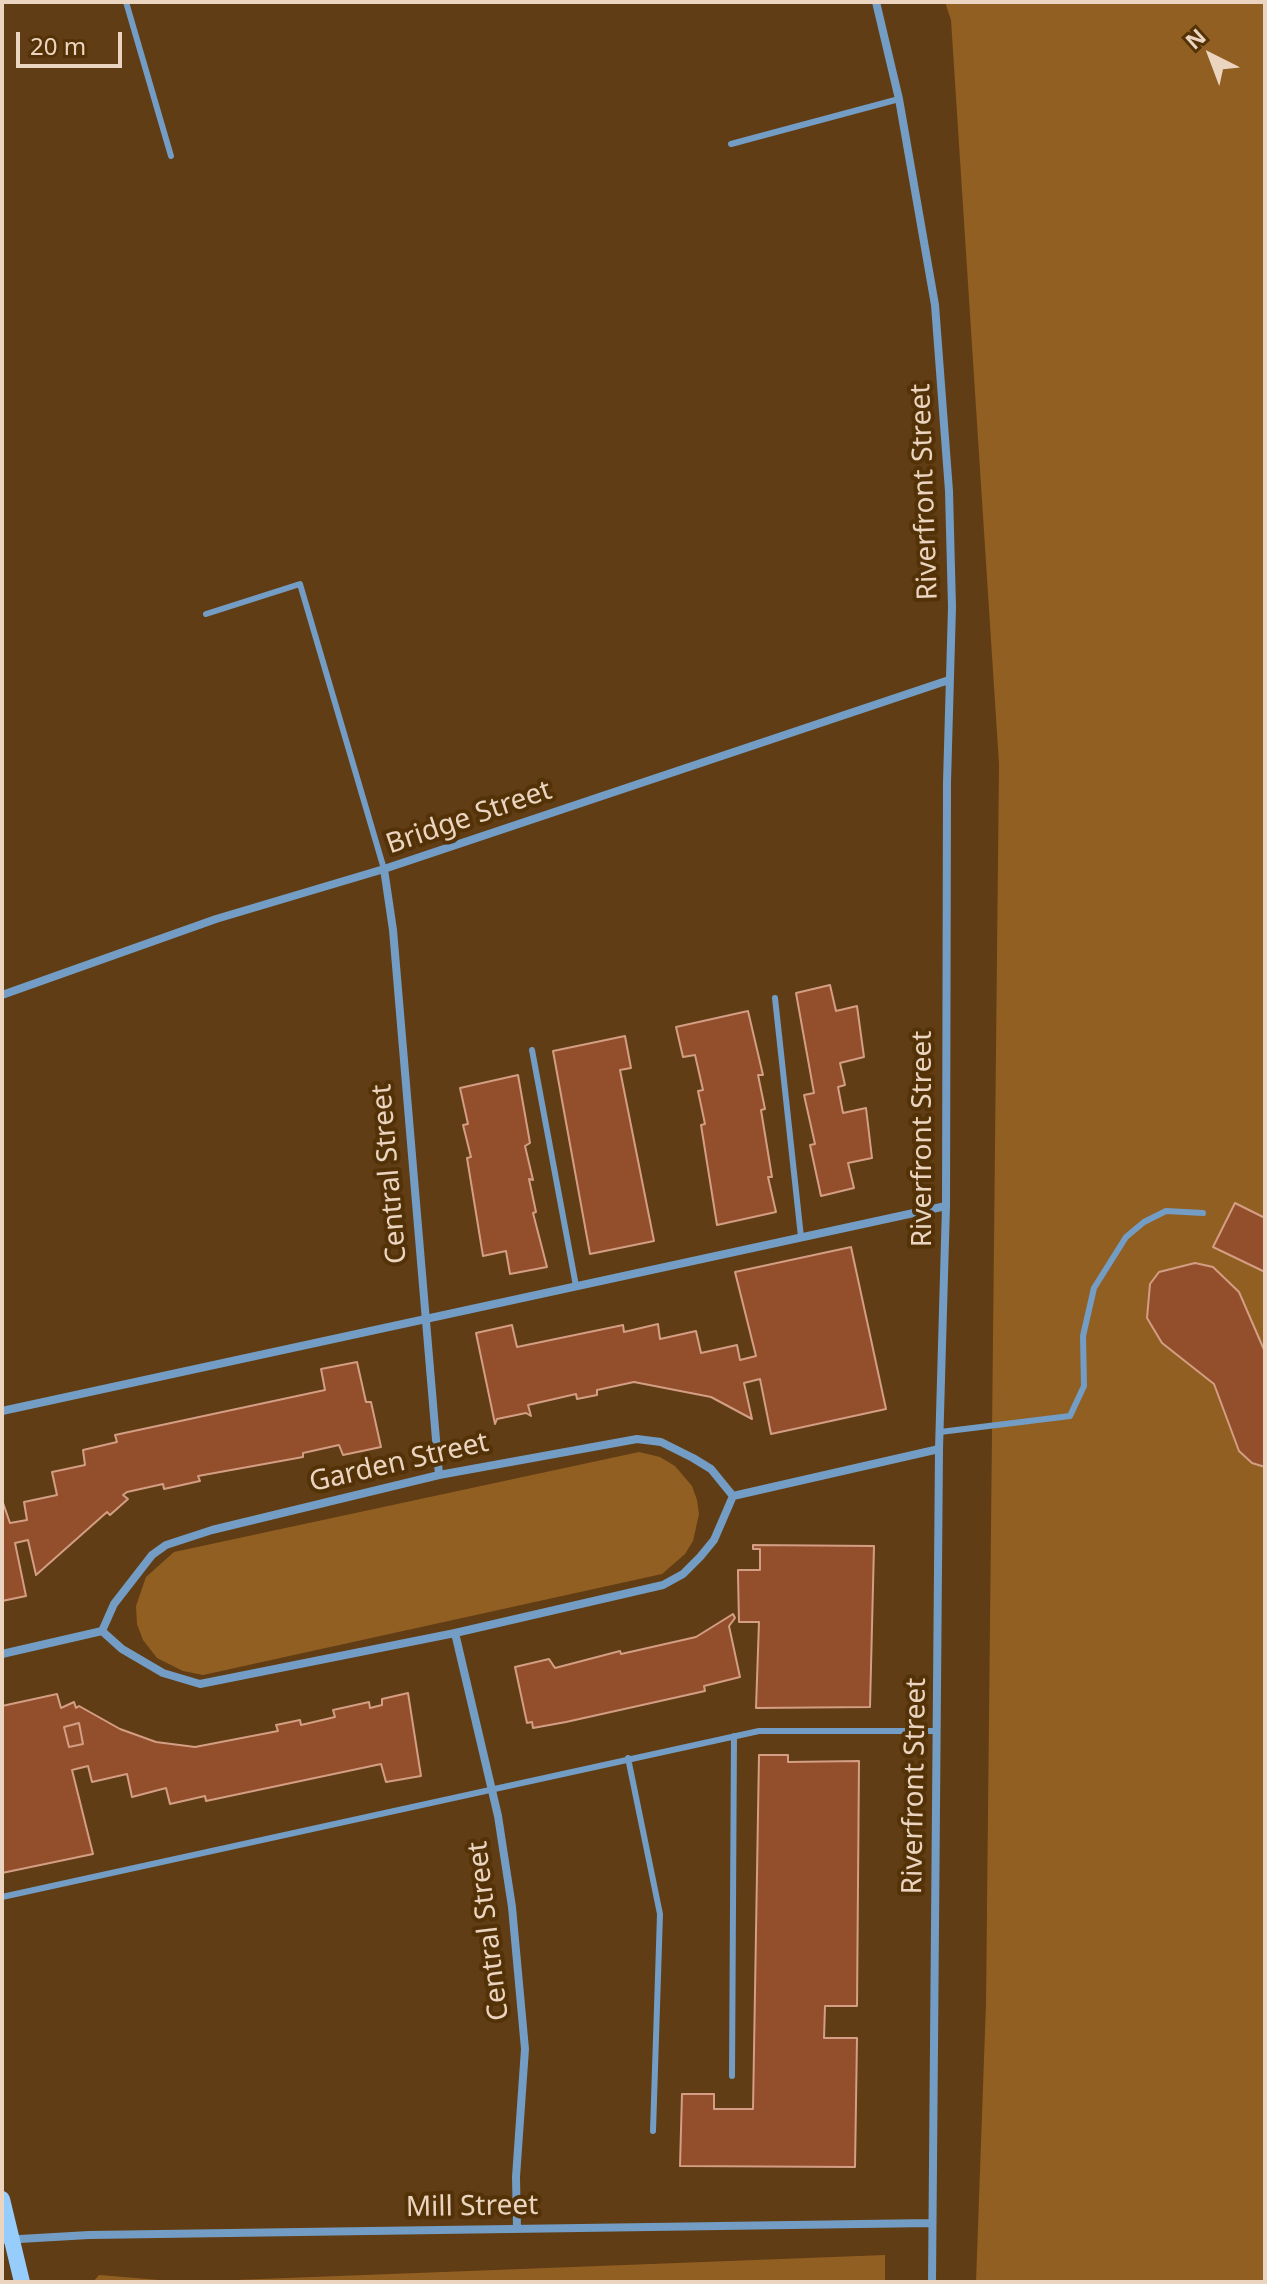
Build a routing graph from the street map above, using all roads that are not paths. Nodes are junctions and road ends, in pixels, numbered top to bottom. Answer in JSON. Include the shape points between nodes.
{"nodes":[{"id":1,"x":126,"y":2,"type":"edge"},
{"id":2,"x":876,"y":2,"type":"edge"},
{"id":3,"x":899,"y":99,"type":"junction"},
{"id":4,"x":731,"y":144,"type":"dead end"},
{"id":5,"x":171,"y":156,"type":"dead end"},
{"id":6,"x":206,"y":614,"type":"dead end"},
{"id":7,"x":949,"y":680,"type":"junction"},
{"id":8,"x":384,"y":869,"type":"junction"},
{"id":9,"x":2,"y":995,"type":"edge"},
{"id":10,"x":775,"y":998,"type":"dead end"},
{"id":11,"x":532,"y":1050,"type":"dead end"},
{"id":12,"x":946,"y":1206,"type":"junction"},
{"id":13,"x":1203,"y":1213,"type":"dead end"},
{"id":14,"x":801,"y":1237,"type":"junction"},
{"id":15,"x":576,"y":1286,"type":"junction"},
{"id":16,"x":424,"y":1321,"type":"junction"},
{"id":17,"x":2,"y":1411,"type":"edge"},
{"id":18,"x":940,"y":1432,"type":"junction"},
{"id":19,"x":939,"y":1449,"type":"junction"},
{"id":20,"x":439,"y":1475,"type":"junction"},
{"id":21,"x":733,"y":1496,"type":"junction"},
{"id":22,"x":102,"y":1631,"type":"junction"},
{"id":23,"x":455,"y":1633,"type":"junction"},
{"id":24,"x":2,"y":1654,"type":"edge"},
{"id":25,"x":937,"y":1731,"type":"junction"},
{"id":26,"x":734,"y":1736,"type":"junction"},
{"id":27,"x":628,"y":1758,"type":"junction"},
{"id":28,"x":491,"y":1788,"type":"junction"},
{"id":29,"x":2,"y":1897,"type":"edge"},
{"id":30,"x":732,"y":2076,"type":"dead end"},
{"id":31,"x":653,"y":2131,"type":"dead end"},
{"id":32,"x":2,"y":2199,"type":"edge"},
{"id":33,"x":931,"y":2223,"type":"junction"},
{"id":34,"x":517,"y":2228,"type":"junction"},
{"id":35,"x":8,"y":2239,"type":"edge"},
{"id":36,"x":22,"y":2282,"type":"edge"},
{"id":37,"x":932,"y":2282,"type":"edge"}],
"edges":[{"from":1,"to":5,"type":"lane"},
{"from":2,"to":3,"type":"street","name":"Riverfront Street"},
{"from":3,"to":4,"type":"lane"},
{"from":3,"to":7,"type":"street","name":"Riverfront Street","via":[[943,375],[952,593]]},
{"from":6,"to":8,"type":"lane","via":[[300,584]]},
{"from":7,"to":8,"type":"street","name":"Bridge Street"},
{"from":7,"to":12,"type":"street","name":"Riverfront Street"},
{"from":8,"to":9,"type":"street","name":"Bridge Street","via":[[216,919]]},
{"from":8,"to":16,"type":"street","name":"Central Street"},
{"from":10,"to":14,"type":"lane"},
{"from":11,"to":15,"type":"lane"},
{"from":12,"to":14,"type":"street"},
{"from":12,"to":18,"type":"street","name":"Riverfront Street"},
{"from":13,"to":18,"type":"lane","via":[[1166,1211],[1126,1237],[1094,1288],[1083,1336],[1084,1386],[1070,1416]]},
{"from":14,"to":15,"type":"street"},
{"from":15,"to":16,"type":"street"},
{"from":16,"to":17,"type":"street"},
{"from":16,"to":20,"type":"street","name":"Central Street"},
{"from":18,"to":19,"type":"street","name":"Riverfront Street"},
{"from":19,"to":21,"type":"street"},
{"from":19,"to":25,"type":"street","name":"Riverfront Street"},
{"from":20,"to":21,"type":"street","name":"Garden Street","via":[[637,1439],[661,1442],[693,1458],[711,1469]]},
{"from":20,"to":22,"type":"street","name":"Garden Street","via":[[166,1545],[114,1604]]},
{"from":21,"to":23,"type":"street","via":[[714,1540],[683,1574],[663,1585]]},
{"from":22,"to":23,"type":"street","via":[[163,1673],[200,1684]]},
{"from":22,"to":24,"type":"street"},
{"from":23,"to":28,"type":"street","name":"Central Street"},
{"from":25,"to":26,"type":"lane","via":[[759,1731]]},
{"from":25,"to":33,"type":"street","name":"Riverfront Street"},
{"from":26,"to":27,"type":"lane"},
{"from":26,"to":30,"type":"lane"},
{"from":27,"to":28,"type":"lane"},
{"from":27,"to":31,"type":"lane","via":[[660,1914]]},
{"from":28,"to":29,"type":"lane"},
{"from":28,"to":34,"type":"street","name":"Central Street","via":[[512,1907],[525,2049]]},
{"from":32,"to":35,"type":"main road"},
{"from":33,"to":34,"type":"street","name":"Mill Street"},
{"from":33,"to":37,"type":"street","name":"Riverfront Street"},
{"from":34,"to":35,"type":"street","name":"Mill Street"},
{"from":35,"to":36,"type":"main road"}]}
